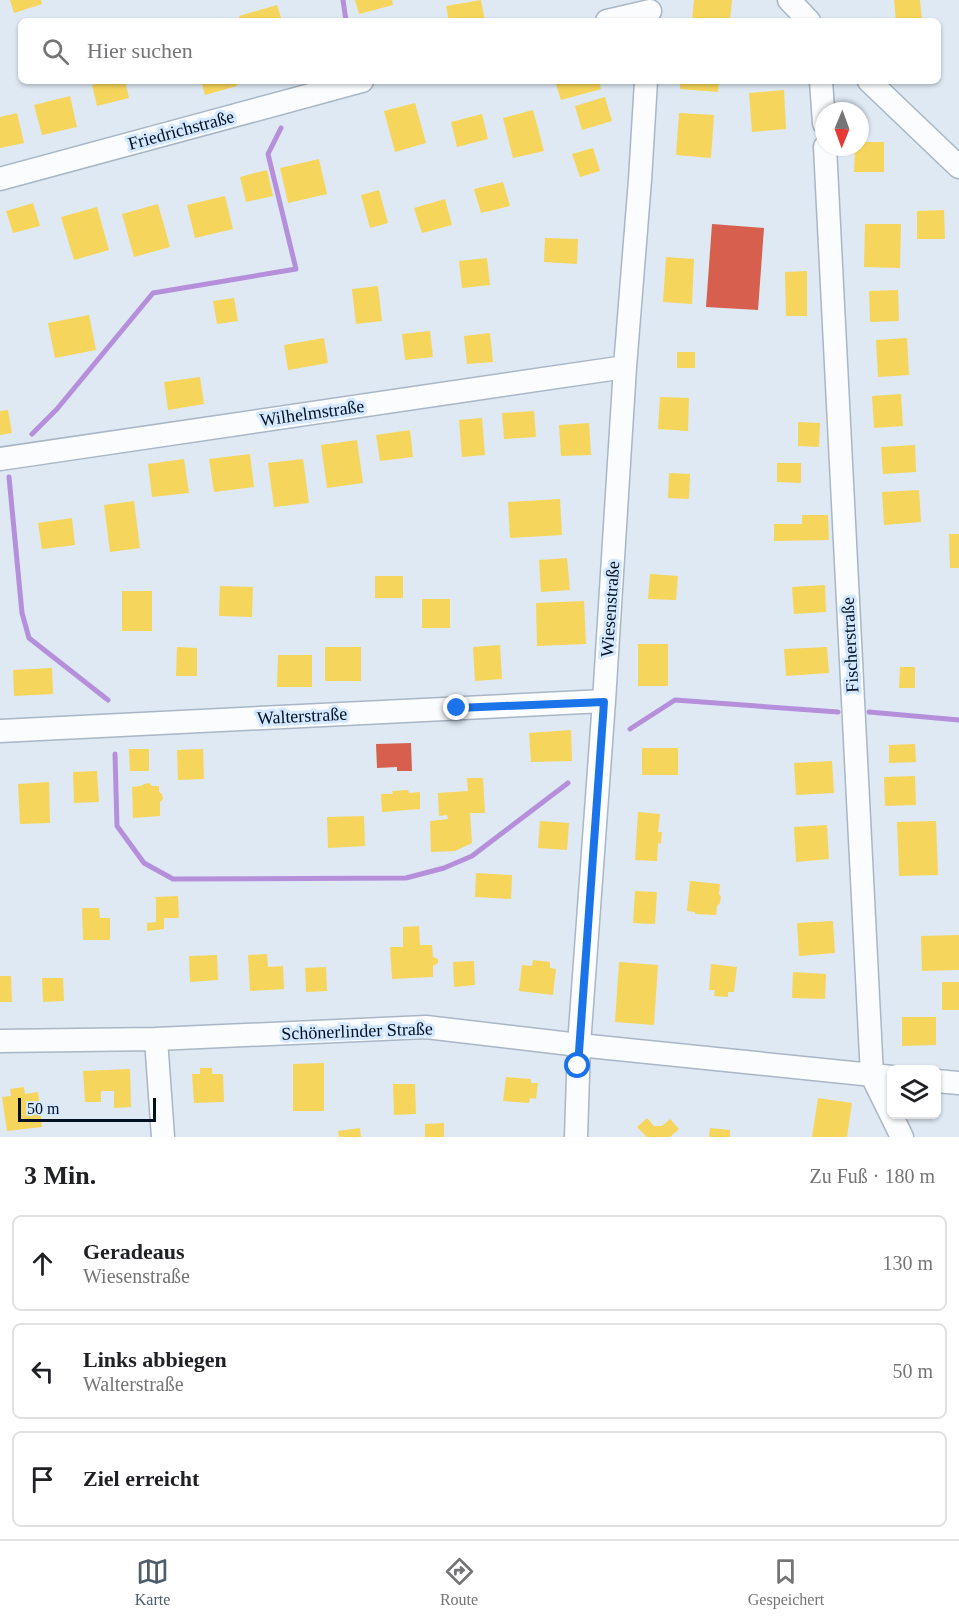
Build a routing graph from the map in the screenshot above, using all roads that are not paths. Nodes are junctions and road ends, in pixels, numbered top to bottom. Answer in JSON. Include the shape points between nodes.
{"nodes":[{"id":1,"x":789,"y":0,"type":"edge"},
{"id":2,"x":650,"y":11,"type":"edge"},
{"id":3,"x":620,"y":18,"type":"edge"},
{"id":4,"x":806,"y":18,"type":"edge"},
{"id":5,"x":351,"y":84,"type":"edge"},
{"id":6,"x":646,"y":84,"type":"edge"},
{"id":7,"x":821,"y":84,"type":"edge"},
{"id":8,"x":872,"y":84,"type":"edge"},
{"id":9,"x":822,"y":102,"type":"edge"},
{"id":10,"x":826,"y":156,"type":"edge"},
{"id":11,"x":959,"y":167,"type":"edge"},
{"id":12,"x":0,"y":179,"type":"edge"},
{"id":13,"x":625,"y":367,"type":"junction"},
{"id":14,"x":0,"y":459,"type":"edge"},
{"id":15,"x":604,"y":702,"type":"junction"},
{"id":16,"x":0,"y":730,"type":"edge"},
{"id":17,"x":156,"y":1039,"type":"junction"},
{"id":18,"x":0,"y":1041,"type":"edge"},
{"id":19,"x":579,"y":1045,"type":"junction"},
{"id":20,"x":882,"y":1077,"type":"edge"},
{"id":21,"x":941,"y":1081,"type":"edge"},
{"id":22,"x":959,"y":1083,"type":"edge"},
{"id":23,"x":163,"y":1137,"type":"edge"},
{"id":24,"x":576,"y":1137,"type":"edge"},
{"id":25,"x":902,"y":1137,"type":"edge"}],
"edges":[{"from":1,"to":4,"type":"street"},
{"from":2,"to":3,"type":"street"},
{"from":5,"to":12,"type":"street","name":"Friedrichstraße"},
{"from":6,"to":13,"type":"street","name":"Wiesenstraße"},
{"from":7,"to":9,"type":"street"},
{"from":8,"to":11,"type":"street"},
{"from":10,"to":20,"type":"street","name":"Fischerstraße"},
{"from":13,"to":14,"type":"street","name":"Wilhelmstraße"},
{"from":13,"to":15,"type":"street","name":"Wiesenstraße"},
{"from":15,"to":16,"type":"street","name":"Walterstraße"},
{"from":15,"to":19,"type":"street","name":"Wiesenstraße"},
{"from":17,"to":18,"type":"street","name":"Schönerlinder Straße"},
{"from":17,"to":19,"type":"street","name":"Schönerlinder Straße","via":[[426,1027]]},
{"from":17,"to":23,"type":"street"},
{"from":19,"to":20,"type":"street","name":"Schönerlinder Straße"},
{"from":19,"to":24,"type":"street","name":"Wiesenstraße"},
{"from":20,"to":25,"type":"street","name":"Fischerstraße"},
{"from":21,"to":22,"type":"street"}]}
